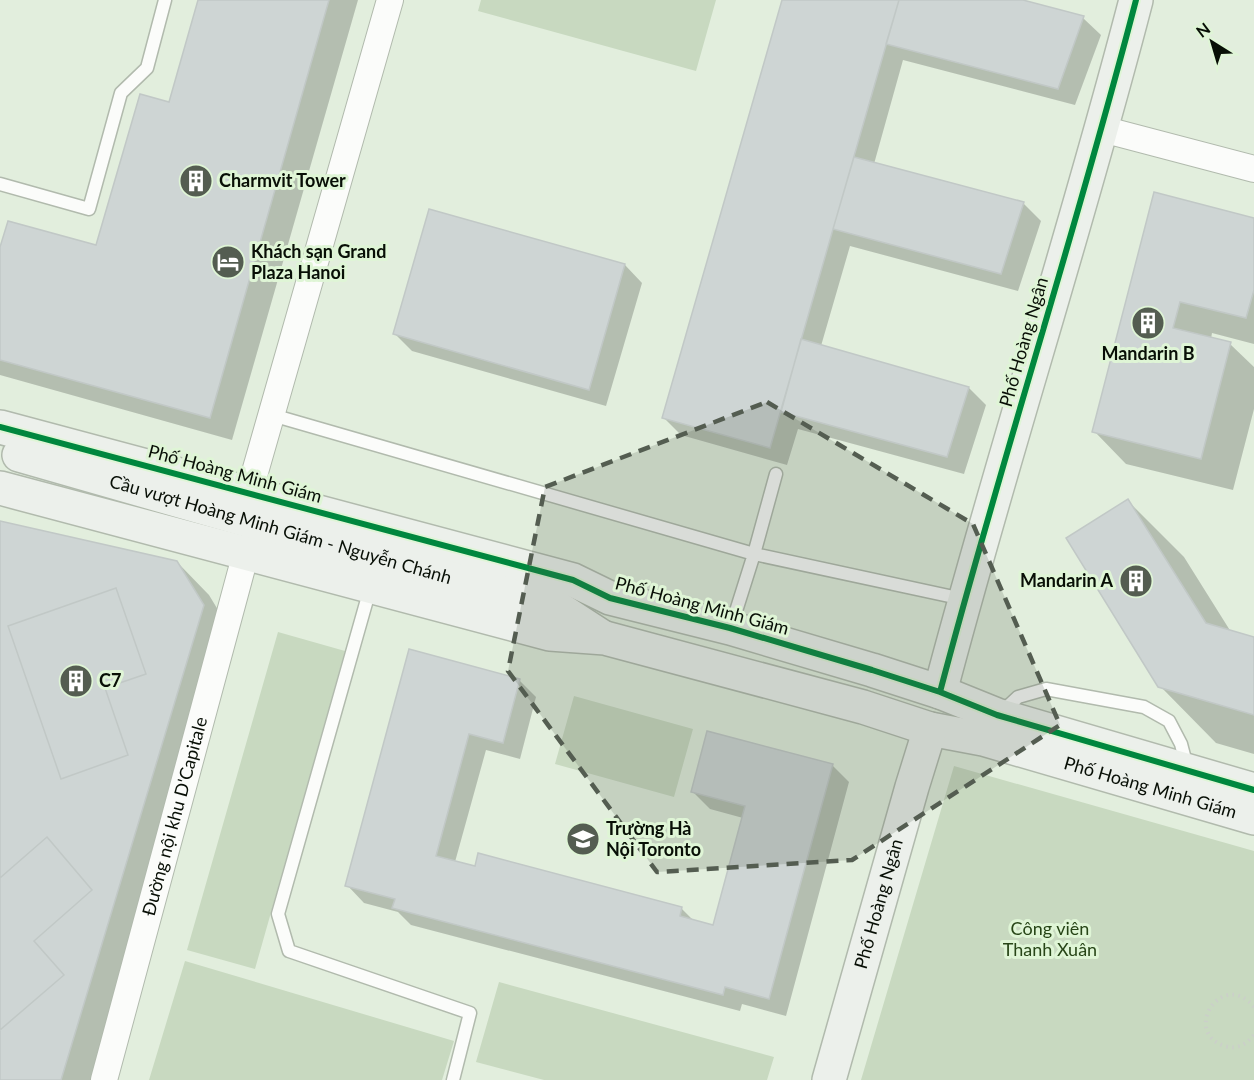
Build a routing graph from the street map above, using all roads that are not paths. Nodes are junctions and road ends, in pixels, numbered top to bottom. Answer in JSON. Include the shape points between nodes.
{"nodes":[{"id":1,"x":165,"y":0,"type":"edge"},
{"id":2,"x":390,"y":0,"type":"edge"},
{"id":3,"x":1136,"y":0,"type":"edge"},
{"id":4,"x":1102,"y":129,"type":"junction"},
{"id":5,"x":1254,"y":169,"type":"edge"},
{"id":6,"x":0,"y":184,"type":"edge"},
{"id":7,"x":272,"y":415,"type":"junction"},
{"id":8,"x":0,"y":426,"type":"edge"},
{"id":9,"x":0,"y":449,"type":"edge"},
{"id":10,"x":776,"y":474,"type":"dead end"},
{"id":11,"x":0,"y":488,"type":"edge"},
{"id":12,"x":249,"y":493,"type":"junction"},
{"id":13,"x":246,"y":553,"type":"junction"},
{"id":14,"x":754,"y":554,"type":"junction"},
{"id":15,"x":371,"y":587,"type":"junction"},
{"id":16,"x":949,"y":596,"type":"dead end"},
{"id":17,"x":610,"y":598,"type":"junction"},
{"id":18,"x":561,"y":610,"type":"junction"},
{"id":19,"x":730,"y":628,"type":"junction"},
{"id":20,"x":605,"y":638,"type":"junction"},
{"id":21,"x":940,"y":692,"type":"junction"},
{"id":22,"x":997,"y":715,"type":"junction"},
{"id":23,"x":930,"y":729,"type":"junction"},
{"id":24,"x":1188,"y":771,"type":"junction"},
{"id":25,"x":1254,"y":790,"type":"edge"},
{"id":26,"x":1254,"y":818,"type":"edge"},
{"id":27,"x":104,"y":1080,"type":"edge"},
{"id":28,"x":453,"y":1080,"type":"edge"},
{"id":29,"x":830,"y":1080,"type":"edge"}],
"edges":[{"from":1,"to":6,"type":"lane","via":[[147,68],[121,93],[89,209]]},
{"from":2,"to":7,"type":"street"},
{"from":3,"to":4,"type":"street","name":"Phố Hoàng Ngân"},
{"from":4,"to":5,"type":"street"},
{"from":4,"to":21,"type":"street","name":"Phố Hoàng Ngân","via":[[963,601]]},
{"from":7,"to":12,"type":"street"},
{"from":7,"to":14,"type":"lane"},
{"from":8,"to":12,"type":"street","name":"Phố Hoàng Minh Giám"},
{"from":9,"to":18,"type":"street","name":"Cầu vượt Hoàng Minh Giám - Nguyễn Chánh"},
{"from":10,"to":14,"type":"lane"},
{"from":11,"to":13,"type":"street","name":"Phố Hoàng Minh Giám"},
{"from":12,"to":17,"type":"street","name":"Phố Hoàng Minh Giám","via":[[573,580]]},
{"from":13,"to":15,"type":"street","name":"Phố Hoàng Minh Giám"},
{"from":13,"to":27,"type":"street","name":"Đường nội khu D'Capitale"},
{"from":14,"to":16,"type":"lane"},
{"from":14,"to":19,"type":"lane"},
{"from":15,"to":20,"type":"street","name":"Phố Hoàng Minh Giám","via":[[550,634]]},
{"from":15,"to":28,"type":"lane","via":[[278,914],[289,951],[470,1013]]},
{"from":17,"to":18,"type":"street","name":"Cầu vượt Hoàng Minh Giám - Nguyễn Chánh"},
{"from":17,"to":19,"type":"street","name":"Phố Hoàng Minh Giám"},
{"from":18,"to":20,"type":"street","name":"Cầu vượt Hoàng Minh Giám - Nguyễn Chánh"},
{"from":19,"to":21,"type":"street","name":"Phố Hoàng Minh Giám"},
{"from":20,"to":23,"type":"street","name":"Phố Hoàng Minh Giám","via":[[863,707]]},
{"from":21,"to":22,"type":"street","name":"Phố Hoàng Minh Giám"},
{"from":22,"to":24,"type":"street","name":"Phố Hoàng Minh Giám"},
{"from":22,"to":24,"type":"lane","via":[[1018,697],[1046,689],[1144,707],[1169,721],[1181,744]]},
{"from":23,"to":26,"type":"street","name":"Phố Hoàng Minh Giám","via":[[983,739]]},
{"from":23,"to":29,"type":"street","name":"Phố Hoàng Ngân"},
{"from":24,"to":25,"type":"street","name":"Phố Hoàng Minh Giám"}]}
